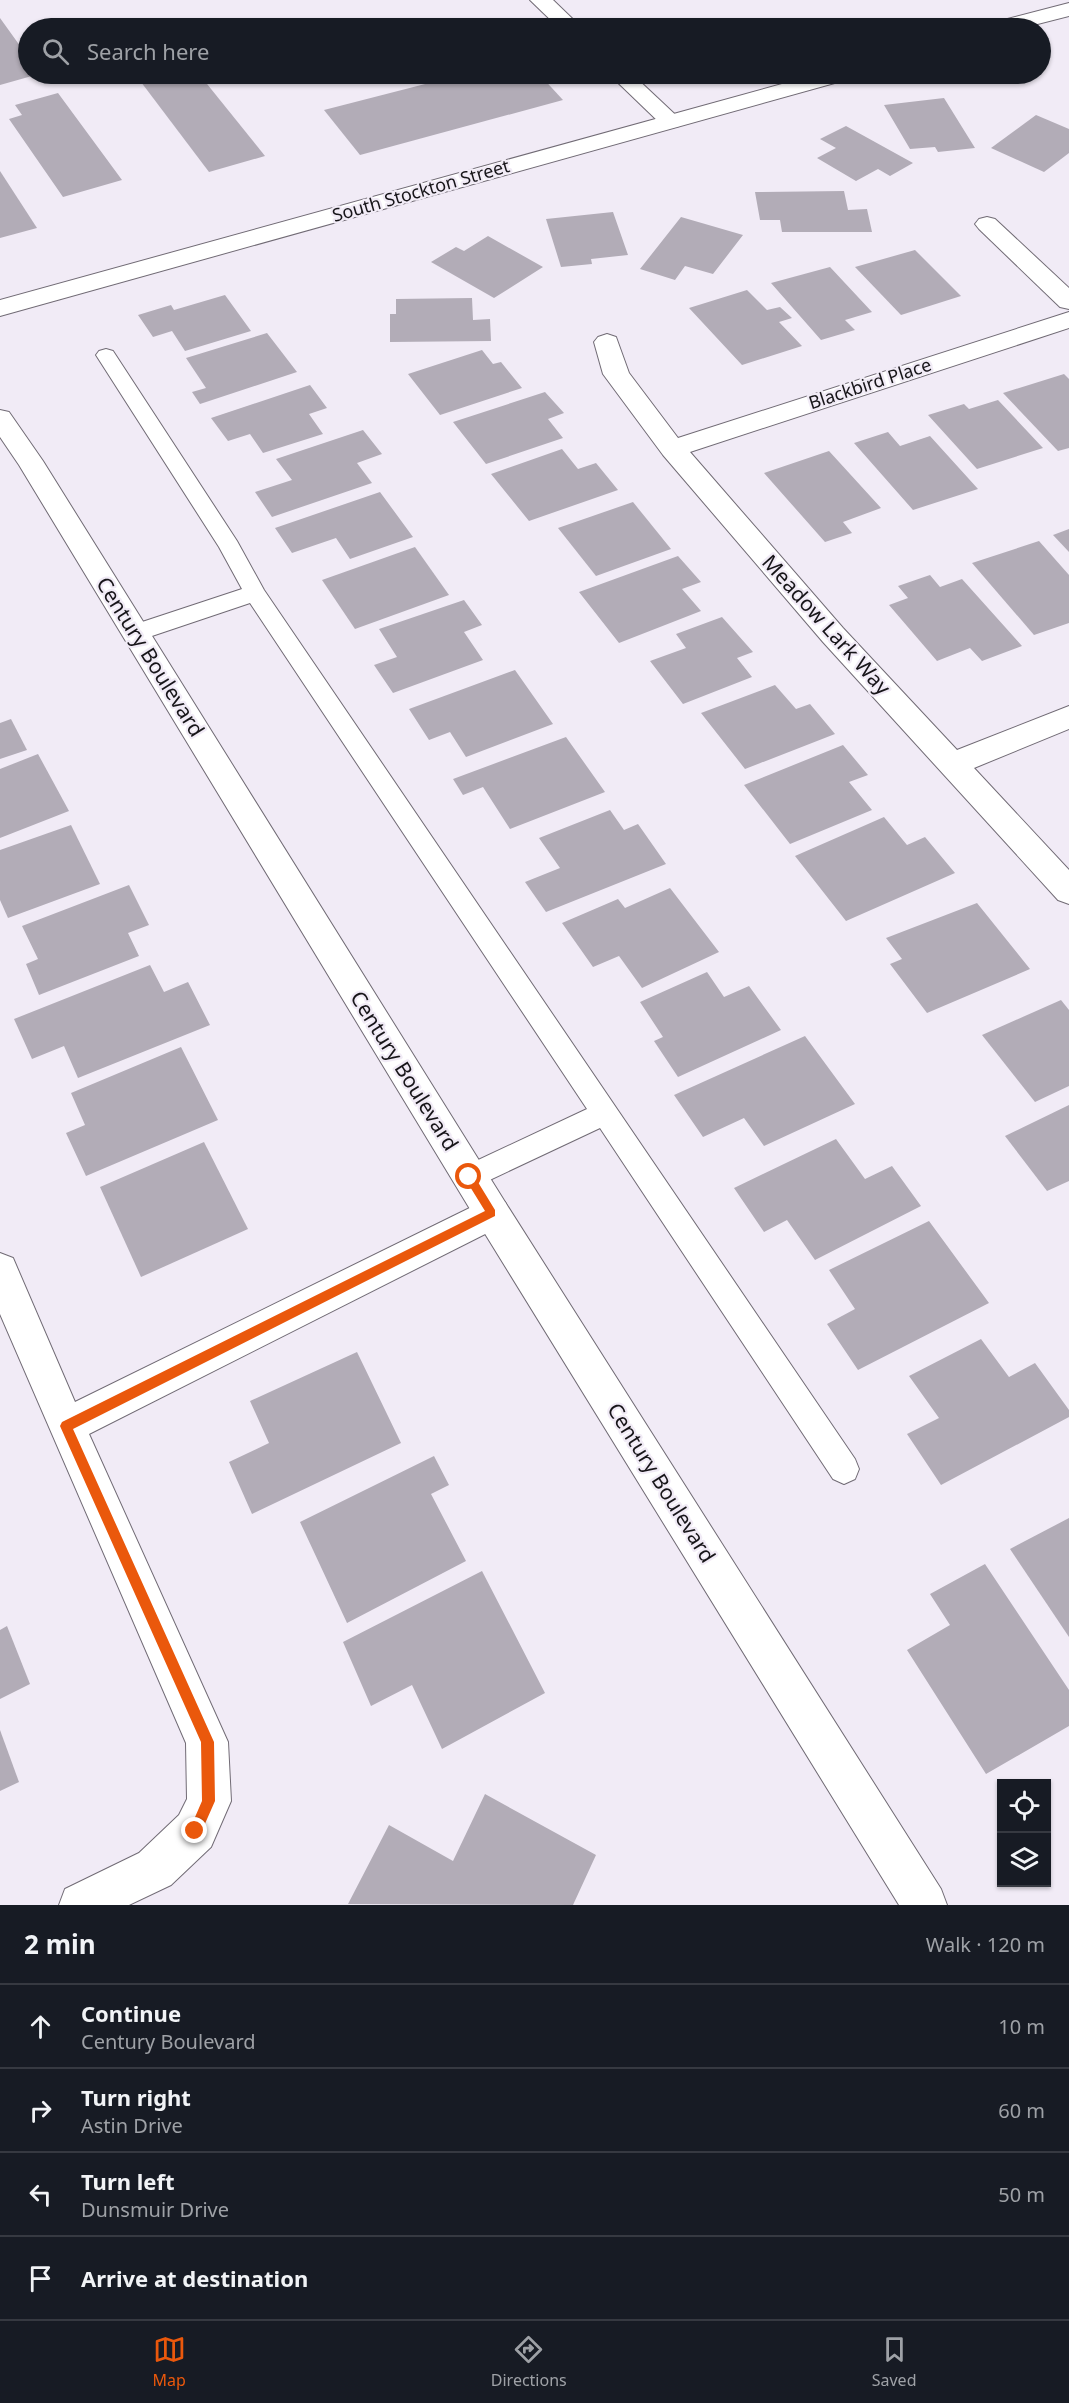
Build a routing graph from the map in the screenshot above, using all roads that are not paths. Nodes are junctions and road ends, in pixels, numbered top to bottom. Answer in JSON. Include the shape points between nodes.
{"nodes":[{"id":1,"x":541,"y":0,"type":"edge"},
{"id":2,"x":1069,"y":9,"type":"edge"},
{"id":3,"x":561,"y":18,"type":"edge"},
{"id":4,"x":1036,"y":18,"type":"edge"},
{"id":5,"x":631,"y":84,"type":"edge"},
{"id":6,"x":806,"y":84,"type":"edge"},
{"id":7,"x":672,"y":122,"type":"junction"},
{"id":8,"x":987,"y":224,"type":"dead end"},
{"id":9,"x":1069,"y":302,"type":"edge"},
{"id":10,"x":0,"y":308,"type":"edge"},
{"id":11,"x":1069,"y":320,"type":"edge"},
{"id":12,"x":608,"y":342,"type":"dead end"},
{"id":13,"x":106,"y":355,"type":"dead end"},
{"id":14,"x":0,"y":418,"type":"edge"},
{"id":15,"x":672,"y":449,"type":"junction"},
{"id":16,"x":255,"y":593,"type":"junction"},
{"id":17,"x":135,"y":633,"type":"junction"},
{"id":18,"x":1069,"y":717,"type":"edge"},
{"id":19,"x":951,"y":764,"type":"junction"},
{"id":20,"x":1069,"y":891,"type":"edge"},
{"id":21,"x":605,"y":1113,"type":"junction"},
{"id":22,"x":469,"y":1177,"type":"junction"},
{"id":23,"x":492,"y":1213,"type":"junction"},
{"id":24,"x":0,"y":1270,"type":"edge"},
{"id":25,"x":66,"y":1426,"type":"junction"},
{"id":26,"x":844,"y":1468,"type":"dead end"},
{"id":27,"x":81,"y":1905,"type":"edge"},
{"id":28,"x":925,"y":1905,"type":"edge"}],
"edges":[{"from":1,"to":3,"type":"street"},
{"from":2,"to":4,"type":"street"},
{"from":5,"to":7,"type":"street"},
{"from":6,"to":7,"type":"street","name":"South Stockton Street"},
{"from":7,"to":10,"type":"street","name":"South Stockton Street"},
{"from":8,"to":9,"type":"street"},
{"from":11,"to":15,"type":"street","name":"Blackbird Place"},
{"from":12,"to":15,"type":"street","name":"Meadow Lark Way","via":[[616,374]]},
{"from":13,"to":16,"type":"lane"},
{"from":14,"to":17,"type":"street","name":"Century Boulevard"},
{"from":15,"to":19,"type":"street","name":"Meadow Lark Way"},
{"from":16,"to":17,"type":"lane"},
{"from":16,"to":21,"type":"lane"},
{"from":17,"to":22,"type":"street","name":"Century Boulevard"},
{"from":18,"to":19,"type":"street"},
{"from":19,"to":20,"type":"street","name":"Meadow Lark Way"},
{"from":21,"to":22,"type":"lane"},
{"from":21,"to":26,"type":"lane"},
{"from":22,"to":23,"type":"street","name":"Century Boulevard"},
{"from":23,"to":25,"type":"street"},
{"from":23,"to":28,"type":"street","name":"Century Boulevard"},
{"from":24,"to":25,"type":"street"},
{"from":25,"to":27,"type":"street","via":[[207,1742],[209,1801],[195,1831],[155,1869]]}]}
